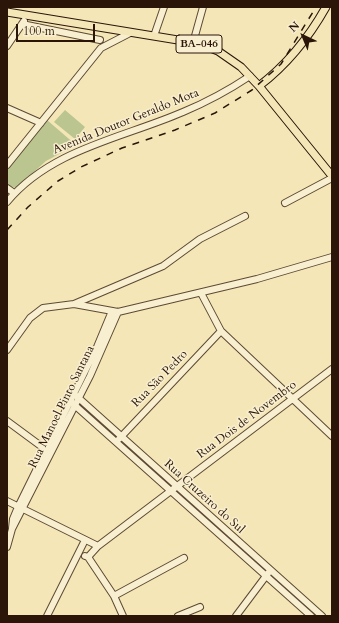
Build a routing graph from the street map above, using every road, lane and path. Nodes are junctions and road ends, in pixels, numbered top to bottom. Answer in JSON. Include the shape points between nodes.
{"nodes":[{"id":1,"x":164,"y":7,"type":"edge"},
{"id":2,"x":203,"y":7,"type":"edge"},
{"id":3,"x":326,"y":7,"type":"edge"},
{"id":4,"x":9,"y":13,"type":"edge"},
{"id":5,"x":26,"y":16,"type":"junction"},
{"id":6,"x":22,"y":24,"type":"junction"},
{"id":7,"x":80,"y":24,"type":"junction"},
{"id":8,"x":99,"y":27,"type":"junction"},
{"id":9,"x":130,"y":33,"type":"junction"},
{"id":10,"x":77,"y":35,"type":"junction"},
{"id":11,"x":154,"y":36,"type":"junction"},
{"id":12,"x":100,"y":40,"type":"junction"},
{"id":13,"x":193,"y":43,"type":"junction"},
{"id":14,"x":7,"y":46,"type":"edge"},
{"id":15,"x":101,"y":48,"type":"junction"},
{"id":16,"x":250,"y":76,"type":"junction"},
{"id":17,"x":259,"y":86,"type":"junction"},
{"id":18,"x":7,"y":108,"type":"edge"},
{"id":19,"x":41,"y":123,"type":"junction"},
{"id":20,"x":7,"y":165,"type":"edge"},
{"id":21,"x":332,"y":177,"type":"edge"},
{"id":22,"x":7,"y":188,"type":"edge"},
{"id":23,"x":14,"y":193,"type":"junction"},
{"id":24,"x":7,"y":202,"type":"edge"},
{"id":25,"x":285,"y":203,"type":"dead end"},
{"id":26,"x":245,"y":216,"type":"dead end"},
{"id":27,"x":332,"y":257,"type":"edge"},
{"id":28,"x":201,"y":293,"type":"junction"},
{"id":29,"x":74,"y":304,"type":"junction"},
{"id":30,"x":115,"y":312,"type":"junction"},
{"id":31,"x":221,"y":331,"type":"junction"},
{"id":32,"x":7,"y":350,"type":"edge"},
{"id":33,"x":332,"y":369,"type":"edge"},
{"id":34,"x":76,"y":396,"type":"junction"},
{"id":35,"x":293,"y":399,"type":"junction"},
{"id":36,"x":72,"y":403,"type":"junction"},
{"id":37,"x":7,"y":421,"type":"edge"},
{"id":38,"x":121,"y":436,"type":"junction"},
{"id":39,"x":332,"y":436,"type":"edge"},
{"id":40,"x":116,"y":442,"type":"junction"},
{"id":41,"x":48,"y":451,"type":"junction"},
{"id":42,"x":174,"y":489,"type":"junction"},
{"id":43,"x":7,"y":501,"type":"edge"},
{"id":44,"x":21,"y":509,"type":"junction"},
{"id":45,"x":221,"y":526,"type":"junction"},
{"id":46,"x":216,"y":531,"type":"junction"},
{"id":47,"x":85,"y":540,"type":"junction"},
{"id":48,"x":98,"y":546,"type":"junction"},
{"id":49,"x":7,"y":547,"type":"edge"},
{"id":50,"x":78,"y":555,"type":"junction"},
{"id":51,"x":88,"y":557,"type":"junction"},
{"id":52,"x":184,"y":558,"type":"dead end"},
{"id":53,"x":268,"y":573,"type":"junction"},
{"id":54,"x":114,"y":596,"type":"junction"},
{"id":55,"x":302,"y":603,"type":"junction"},
{"id":56,"x":200,"y":607,"type":"dead end"},
{"id":57,"x":47,"y":616,"type":"edge"},
{"id":58,"x":123,"y":616,"type":"edge"},
{"id":59,"x":178,"y":616,"type":"edge"},
{"id":60,"x":236,"y":616,"type":"edge"},
{"id":61,"x":311,"y":616,"type":"edge"},
{"id":62,"x":322,"y":616,"type":"edge"}],
"edges":[{"from":1,"to":11,"type":"street"},
{"from":2,"to":13,"type":"street"},
{"from":3,"to":17,"type":"main road","via":[[296,53]]},
{"from":4,"to":5,"type":"main road","number":"BA-046"},
{"from":5,"to":6,"type":"street"},
{"from":5,"to":7,"type":"main road","number":"BA-046"},
{"from":6,"to":10,"type":"street"},
{"from":6,"to":14,"type":"street"},
{"from":7,"to":8,"type":"main road","number":"BA-046"},
{"from":7,"to":10,"type":"street"},
{"from":8,"to":9,"type":"main road","number":"BA-046"},
{"from":8,"to":12,"type":"street"},
{"from":9,"to":11,"type":"main road","number":"BA-046"},
{"from":9,"to":15,"type":"street"},
{"from":10,"to":12,"type":"street"},
{"from":11,"to":13,"type":"main road","number":"BA-046"},
{"from":12,"to":15,"type":"street"},
{"from":13,"to":16,"type":"main road","number":"BA-046","via":[[224,54]]},
{"from":15,"to":19,"type":"street"},
{"from":16,"to":17,"type":"main road","number":"BA-046"},
{"from":16,"to":23,"type":"street","name":"Avenida Doutor Geraldo Mota","via":[[229,90],[183,113],[53,163]]},
{"from":17,"to":21,"type":"main road","number":"BA-046"},
{"from":18,"to":19,"type":"street"},
{"from":19,"to":20,"type":"street"},
{"from":21,"to":25,"type":"street"},
{"from":22,"to":23,"type":"street"},
{"from":23,"to":24,"type":"street","name":"Avenida Doutor Geraldo Mota"},
{"from":26,"to":29,"type":"street","via":[[200,239],[163,266]]},
{"from":27,"to":28,"type":"street"},
{"from":28,"to":30,"type":"street"},
{"from":28,"to":31,"type":"street"},
{"from":29,"to":30,"type":"street"},
{"from":29,"to":32,"type":"street","via":[[43,308],[36,312]]},
{"from":30,"to":34,"type":"street","name":"Rua Manoel Pinto Santana","via":[[90,376]]},
{"from":31,"to":35,"type":"street"},
{"from":31,"to":38,"type":"street","name":"Rua São Pedro"},
{"from":33,"to":35,"type":"street","name":"Rua Dois de Novembro"},
{"from":34,"to":36,"type":"street","name":"Rua Manoel Pinto Santana"},
{"from":34,"to":38,"type":"street","name":"Rua Cruzeiro do Sul"},
{"from":35,"to":39,"type":"street"},
{"from":35,"to":42,"type":"street","name":"Rua Dois de Novembro"},
{"from":36,"to":40,"type":"street","name":"Rua Cruzeiro do Sul"},
{"from":36,"to":41,"type":"street","name":"Rua Manoel Pinto Santana"},
{"from":37,"to":41,"type":"street"},
{"from":38,"to":40,"type":"street","name":"Rua São Pedro"},
{"from":38,"to":42,"type":"street","name":"Rua Cruzeiro do Sul"},
{"from":40,"to":42,"type":"street","name":"Rua Cruzeiro do Sul"},
{"from":41,"to":44,"type":"street","name":"Rua Manoel Pinto Santana"},
{"from":42,"to":45,"type":"street","name":"Rua Cruzeiro do Sul"},
{"from":42,"to":46,"type":"street","name":"Rua Cruzeiro do Sul"},
{"from":42,"to":48,"type":"street","name":"Rua Dois de Novembro"},
{"from":43,"to":44,"type":"street"},
{"from":44,"to":47,"type":"street"},
{"from":44,"to":49,"type":"street","name":"Rua Manoel Pinto Santana","via":[[13,519]]},
{"from":45,"to":46,"type":"street"},
{"from":45,"to":53,"type":"street","name":"Rua Cruzeiro do Sul"},
{"from":46,"to":53,"type":"street","name":"Rua Cruzeiro do Sul"},
{"from":47,"to":48,"type":"street"},
{"from":47,"to":50,"type":"street"},
{"from":48,"to":51,"type":"street","name":"Rua Dois de Novembro"},
{"from":50,"to":51,"type":"street"},
{"from":50,"to":57,"type":"street"},
{"from":51,"to":54,"type":"street"},
{"from":52,"to":54,"type":"street"},
{"from":53,"to":55,"type":"street","name":"Rua Cruzeiro do Sul"},
{"from":53,"to":60,"type":"street"},
{"from":54,"to":58,"type":"street"},
{"from":55,"to":61,"type":"street","name":"Rua Cruzeiro do Sul"},
{"from":55,"to":62,"type":"street","name":"Rua Cruzeiro do Sul"},
{"from":56,"to":59,"type":"street"}]}
